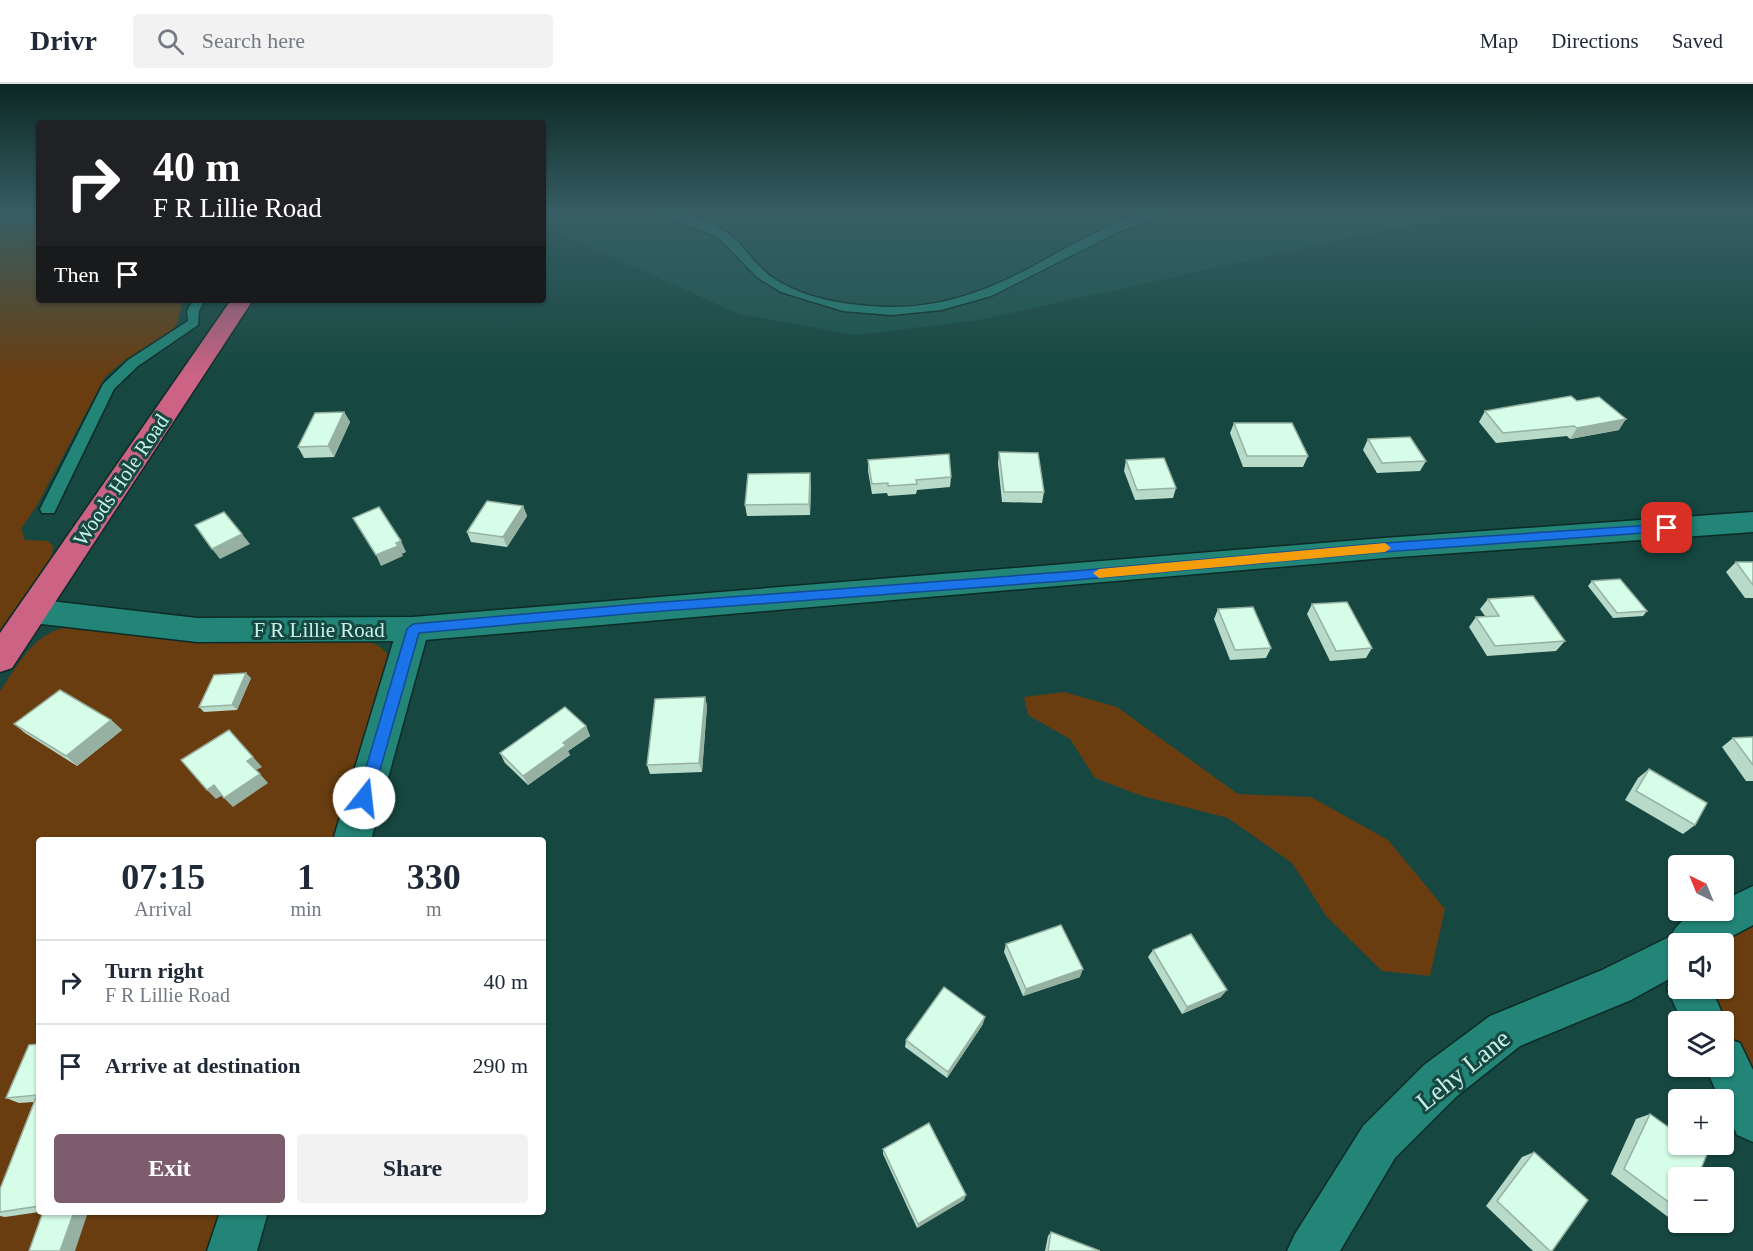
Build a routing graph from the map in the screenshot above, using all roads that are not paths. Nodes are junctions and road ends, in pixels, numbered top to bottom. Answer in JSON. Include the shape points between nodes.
{"nodes":[{"id":1,"x":755,"y":268,"type":"edge"},
{"id":2,"x":1035,"y":268,"type":"edge"},
{"id":3,"x":198,"y":303,"type":"edge"},
{"id":4,"x":239,"y":303,"type":"edge"},
{"id":5,"x":202,"y":335,"type":"junction"},
{"id":6,"x":48,"y":509,"type":"dead end"},
{"id":7,"x":1753,"y":522,"type":"edge"},
{"id":8,"x":33,"y":611,"type":"junction"},
{"id":9,"x":413,"y":629,"type":"junction"},
{"id":10,"x":0,"y":659,"type":"edge"},
{"id":11,"x":353,"y":837,"type":"edge"},
{"id":12,"x":1753,"y":905,"type":"edge"},
{"id":13,"x":1701,"y":933,"type":"edge"},
{"id":14,"x":1668,"y":967,"type":"edge"},
{"id":15,"x":1733,"y":1077,"type":"edge"},
{"id":16,"x":1753,"y":1119,"type":"edge"},
{"id":17,"x":243,"y":1215,"type":"edge"},
{"id":18,"x":232,"y":1251,"type":"edge"},
{"id":19,"x":1312,"y":1251,"type":"edge"}],
"edges":[{"from":1,"to":2,"type":"lane","via":[[779,287],[819,301],[877,311],[936,307],[985,294]]},
{"from":3,"to":5,"type":"lane","via":[[194,310]]},
{"from":4,"to":5,"type":"highway","name":"Woods Hole Road"},
{"from":5,"to":6,"type":"lane","via":[[133,363],[108,387]]},
{"from":5,"to":8,"type":"highway","name":"Woods Hole Road"},
{"from":7,"to":9,"type":"street","name":"F R Lillie Road","via":[[1384,548]]},
{"from":8,"to":9,"type":"street","name":"F R Lillie Road","via":[[197,630]]},
{"from":8,"to":10,"type":"highway","name":"Woods Hole Road"},
{"from":9,"to":11,"type":"street"},
{"from":12,"to":13,"type":"street","name":"Lehy Lane"},
{"from":14,"to":19,"type":"street","name":"Lehy Lane","via":[[1505,1031],[1440,1082],[1379,1142]]},
{"from":15,"to":16,"type":"street"},
{"from":17,"to":18,"type":"street"}]}
